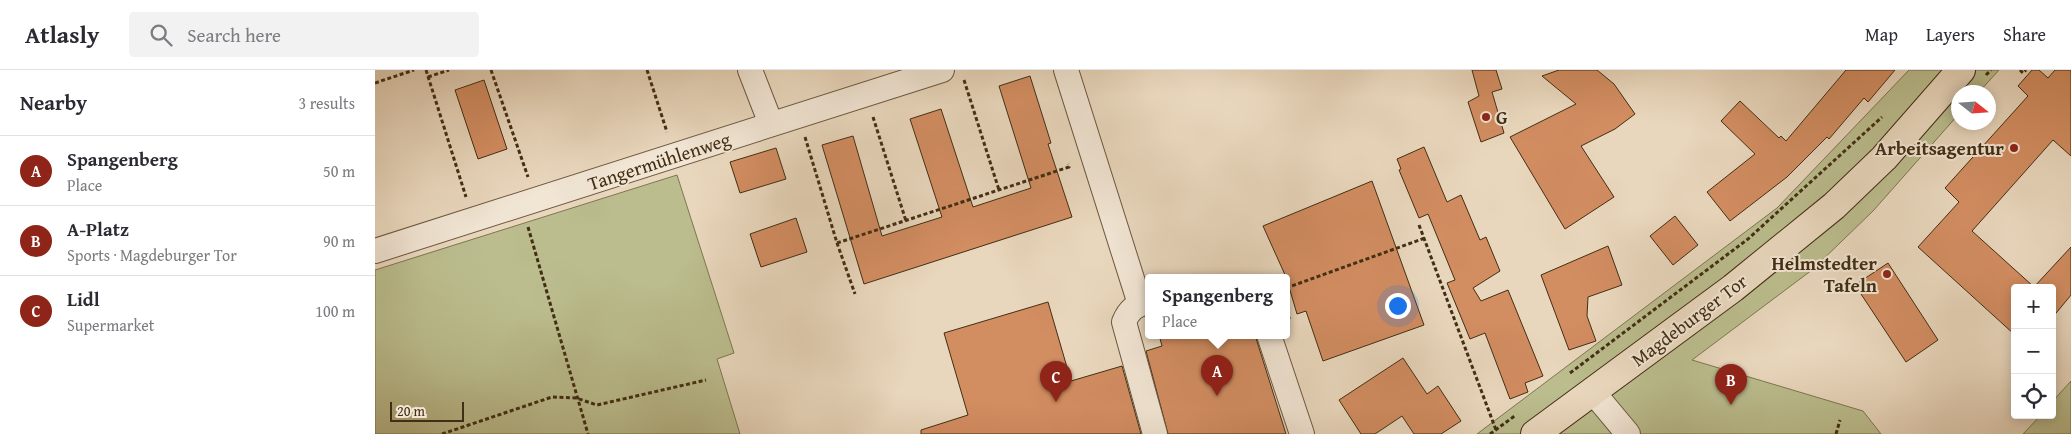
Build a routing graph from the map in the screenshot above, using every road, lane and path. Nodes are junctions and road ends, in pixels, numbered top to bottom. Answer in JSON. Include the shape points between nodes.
{"nodes":[{"id":1,"x":414,"y":70,"type":"edge"},
{"id":2,"x":426,"y":70,"type":"edge"},
{"id":3,"x":449,"y":70,"type":"edge"},
{"id":4,"x":491,"y":70,"type":"edge"},
{"id":5,"x":647,"y":70,"type":"edge"},
{"id":6,"x":750,"y":70,"type":"edge"},
{"id":7,"x":942,"y":70,"type":"edge"},
{"id":8,"x":1065,"y":70,"type":"edge"},
{"id":9,"x":1961,"y":70,"type":"edge"},
{"id":10,"x":2019,"y":70,"type":"edge"},
{"id":11,"x":2026,"y":70,"type":"edge"},
{"id":12,"x":428,"y":77,"type":"junction"},
{"id":13,"x":964,"y":79,"type":"dead end"},
{"id":14,"x":375,"y":82,"type":"edge"},
{"id":15,"x":867,"y":94,"type":"junction"},
{"id":16,"x":1888,"y":110,"type":"dead end"},
{"id":17,"x":798,"y":115,"type":"junction"},
{"id":18,"x":771,"y":124,"type":"junction"},
{"id":19,"x":675,"y":157,"type":"junction"},
{"id":20,"x":1067,"y":158,"type":"dead end"},
{"id":21,"x":999,"y":190,"type":"junction"},
{"id":22,"x":529,"y":203,"type":"junction"},
{"id":23,"x":473,"y":219,"type":"junction"},
{"id":24,"x":906,"y":221,"type":"junction"},
{"id":25,"x":1419,"y":225,"type":"dead end"},
{"id":26,"x":1425,"y":238,"type":"junction"},
{"id":27,"x":837,"y":243,"type":"junction"},
{"id":28,"x":375,"y":251,"type":"edge"},
{"id":29,"x":1290,"y":287,"type":"edge"},
{"id":30,"x":855,"y":294,"type":"dead end"},
{"id":31,"x":1144,"y":303,"type":"edge"},
{"id":32,"x":1270,"y":339,"type":"edge"},
{"id":33,"x":1568,"y":374,"type":"dead end"},
{"id":34,"x":706,"y":380,"type":"dead end"},
{"id":35,"x":1593,"y":392,"type":"junction"},
{"id":36,"x":576,"y":398,"type":"junction"},
{"id":37,"x":1517,"y":413,"type":"dead end"},
{"id":38,"x":1840,"y":420,"type":"dead end"},
{"id":39,"x":1496,"y":430,"type":"junction"},
{"id":40,"x":442,"y":434,"type":"edge"},
{"id":41,"x":588,"y":434,"type":"edge"},
{"id":42,"x":1155,"y":434,"type":"edge"},
{"id":43,"x":1302,"y":434,"type":"edge"},
{"id":44,"x":1490,"y":434,"type":"edge"},
{"id":45,"x":1535,"y":434,"type":"edge"},
{"id":46,"x":1628,"y":434,"type":"edge"},
{"id":47,"x":1835,"y":434,"type":"edge"}],
"edges":[{"from":1,"to":14,"type":"path"},
{"from":2,"to":12,"type":"path"},
{"from":3,"to":12,"type":"path"},
{"from":4,"to":22,"type":"path"},
{"from":5,"to":19,"type":"path"},
{"from":6,"to":18,"type":"street"},
{"from":7,"to":15,"type":"street","name":"Tangermühlenweg"},
{"from":8,"to":31,"type":"street"},
{"from":9,"to":35,"type":"main road","name":"Magdeburger Tor","via":[[1884,158],[1834,206],[1733,288]]},
{"from":10,"to":11,"type":"path","via":[[2023,73]]},
{"from":12,"to":23,"type":"path"},
{"from":13,"to":21,"type":"path"},
{"from":15,"to":17,"type":"street","name":"Tangermühlenweg"},
{"from":15,"to":24,"type":"path"},
{"from":16,"to":33,"type":"path","via":[[1748,239]]},
{"from":17,"to":18,"type":"street","name":"Tangermühlenweg"},
{"from":17,"to":27,"type":"path"},
{"from":18,"to":19,"type":"street","name":"Tangermühlenweg"},
{"from":19,"to":22,"type":"street","name":"Tangermühlenweg"},
{"from":20,"to":21,"type":"path","via":[[1069,167]]},
{"from":21,"to":24,"type":"path"},
{"from":22,"to":23,"type":"street","name":"Tangermühlenweg"},
{"from":22,"to":36,"type":"path"},
{"from":23,"to":28,"type":"street","name":"Tangermühlenweg"},
{"from":24,"to":27,"type":"path"},
{"from":25,"to":26,"type":"path"},
{"from":26,"to":29,"type":"path"},
{"from":26,"to":39,"type":"path"},
{"from":27,"to":30,"type":"path"},
{"from":31,"to":42,"type":"street","via":[[1128,311],[1124,322]]},
{"from":32,"to":43,"type":"street"},
{"from":34,"to":36,"type":"path","via":[[597,405]]},
{"from":35,"to":45,"type":"main road","name":"Magdeburger Tor"},
{"from":35,"to":46,"type":"street"},
{"from":36,"to":40,"type":"path","via":[[552,397]]},
{"from":36,"to":41,"type":"path"},
{"from":37,"to":39,"type":"path"},
{"from":38,"to":47,"type":"path"},
{"from":39,"to":44,"type":"path"}]}
